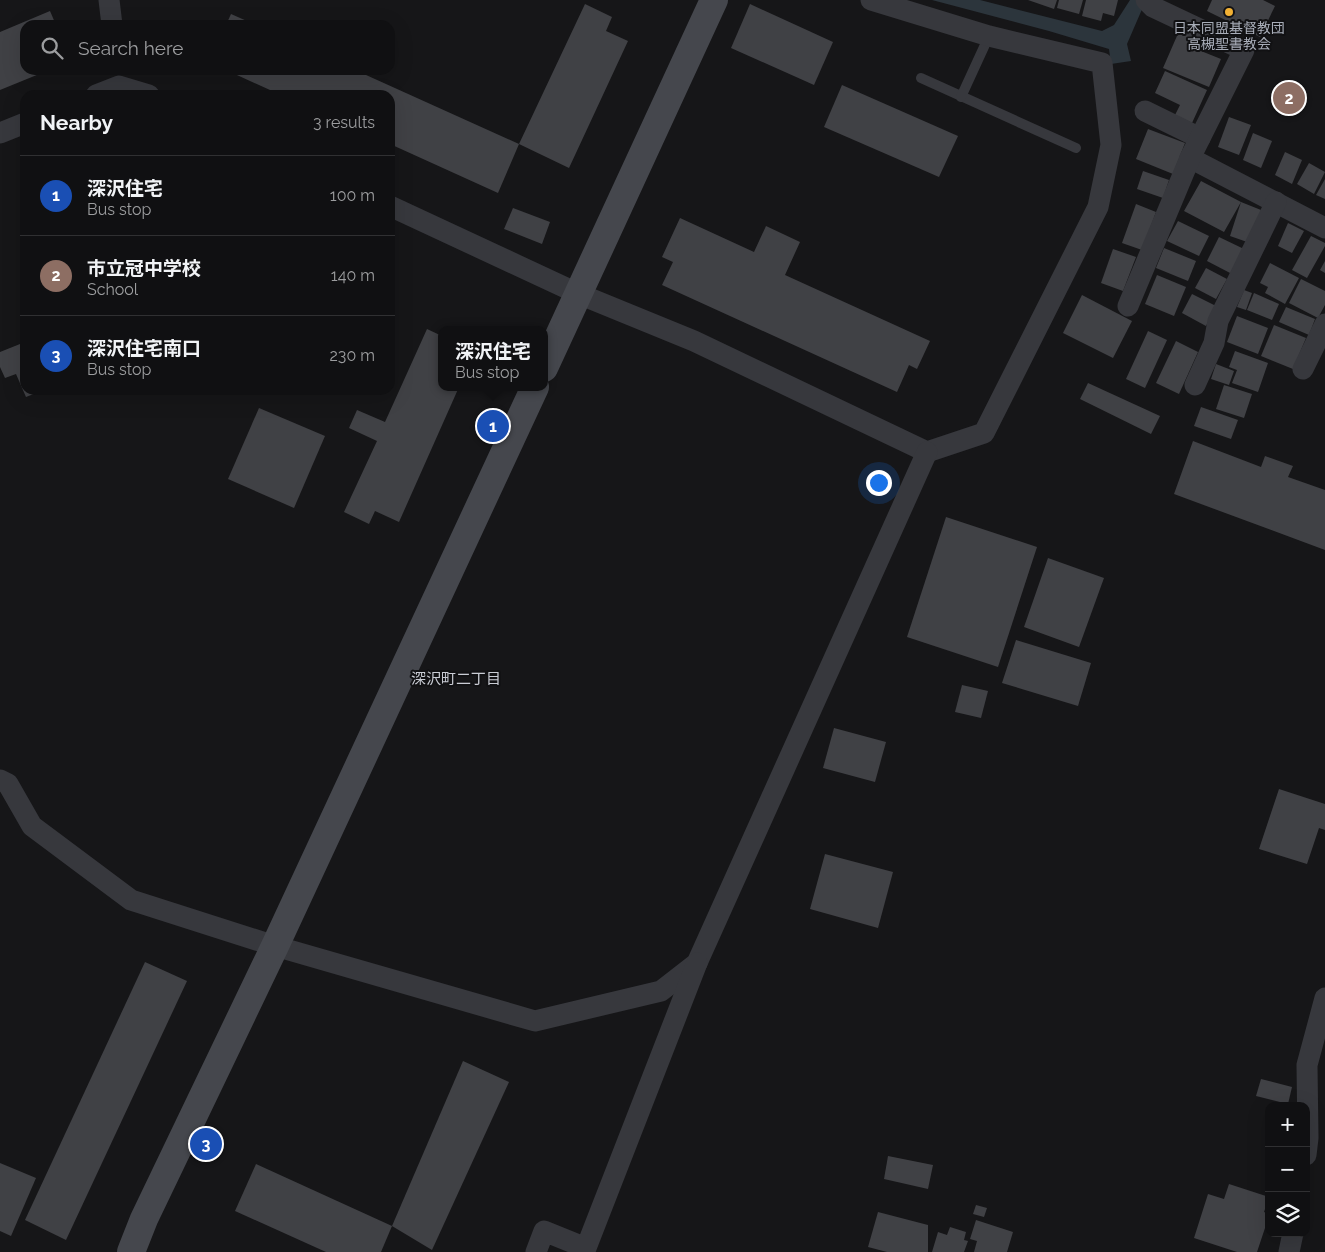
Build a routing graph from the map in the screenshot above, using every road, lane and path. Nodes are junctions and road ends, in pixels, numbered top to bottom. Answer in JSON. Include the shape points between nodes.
{"nodes":[{"id":1,"x":109,"y":0,"type":"edge"},
{"id":2,"x":714,"y":0,"type":"edge"},
{"id":3,"x":871,"y":0,"type":"edge"},
{"id":4,"x":1149,"y":4,"type":"edge"},
{"id":5,"x":111,"y":20,"type":"edge"},
{"id":6,"x":989,"y":36,"type":"junction"},
{"id":7,"x":118,"y":78,"type":"edge"},
{"id":8,"x":921,"y":78,"type":"dead end"},
{"id":9,"x":102,"y":90,"type":"edge"},
{"id":10,"x":139,"y":90,"type":"edge"},
{"id":11,"x":961,"y":97,"type":"junction"},
{"id":12,"x":1145,"y":111,"type":"dead end"},
{"id":13,"x":20,"y":125,"type":"edge"},
{"id":14,"x":0,"y":133,"type":"edge"},
{"id":15,"x":1200,"y":138,"type":"junction"},
{"id":16,"x":1076,"y":148,"type":"dead end"},
{"id":17,"x":1190,"y":158,"type":"junction"},
{"id":18,"x":1276,"y":202,"type":"junction"},
{"id":19,"x":395,"y":208,"type":"edge"},
{"id":20,"x":1325,"y":228,"type":"edge"},
{"id":21,"x":579,"y":294,"type":"junction"},
{"id":22,"x":1128,"y":306,"type":"dead end"},
{"id":23,"x":1325,"y":324,"type":"edge"},
{"id":24,"x":548,"y":360,"type":"edge"},
{"id":25,"x":1303,"y":369,"type":"dead end"},
{"id":26,"x":1195,"y":385,"type":"dead end"},
{"id":27,"x":533,"y":391,"type":"edge"},
{"id":28,"x":927,"y":452,"type":"junction"},
{"id":29,"x":0,"y":780,"type":"edge"},
{"id":30,"x":274,"y":946,"type":"junction"},
{"id":31,"x":697,"y":963,"type":"junction"},
{"id":32,"x":1325,"y":998,"type":"edge"},
{"id":33,"x":1307,"y":1147,"type":"edge"},
{"id":34,"x":1292,"y":1237,"type":"edge"},
{"id":35,"x":131,"y":1252,"type":"edge"},
{"id":36,"x":536,"y":1252,"type":"edge"},
{"id":37,"x":1289,"y":1252,"type":"edge"}],
"edges":[{"from":1,"to":5,"type":"street"},
{"from":2,"to":21,"type":"street"},
{"from":3,"to":6,"type":"street"},
{"from":4,"to":15,"type":"street","via":[[1244,50]]},
{"from":6,"to":11,"type":"lane"},
{"from":6,"to":28,"type":"street","via":[[1102,63],[1110,145],[1098,207],[984,433]]},
{"from":7,"to":9,"type":"street"},
{"from":7,"to":10,"type":"street"},
{"from":8,"to":11,"type":"lane"},
{"from":11,"to":16,"type":"lane"},
{"from":12,"to":15,"type":"street"},
{"from":13,"to":14,"type":"street"},
{"from":15,"to":17,"type":"street"},
{"from":17,"to":18,"type":"street"},
{"from":17,"to":22,"type":"street"},
{"from":18,"to":20,"type":"street"},
{"from":18,"to":26,"type":"street","via":[[1218,321],[1214,343]]},
{"from":19,"to":21,"type":"street"},
{"from":21,"to":24,"type":"street"},
{"from":21,"to":28,"type":"street","via":[[694,341]]},
{"from":23,"to":25,"type":"street"},
{"from":27,"to":30,"type":"street"},
{"from":28,"to":31,"type":"street"},
{"from":29,"to":30,"type":"street","via":[[8,784],[32,826],[131,900]]},
{"from":30,"to":31,"type":"street","via":[[536,1022],[661,991]]},
{"from":30,"to":35,"type":"street"},
{"from":31,"to":36,"type":"street","via":[[586,1248],[544,1232]]},
{"from":32,"to":33,"type":"street","via":[[1307,1065]]},
{"from":34,"to":37,"type":"street"}]}
